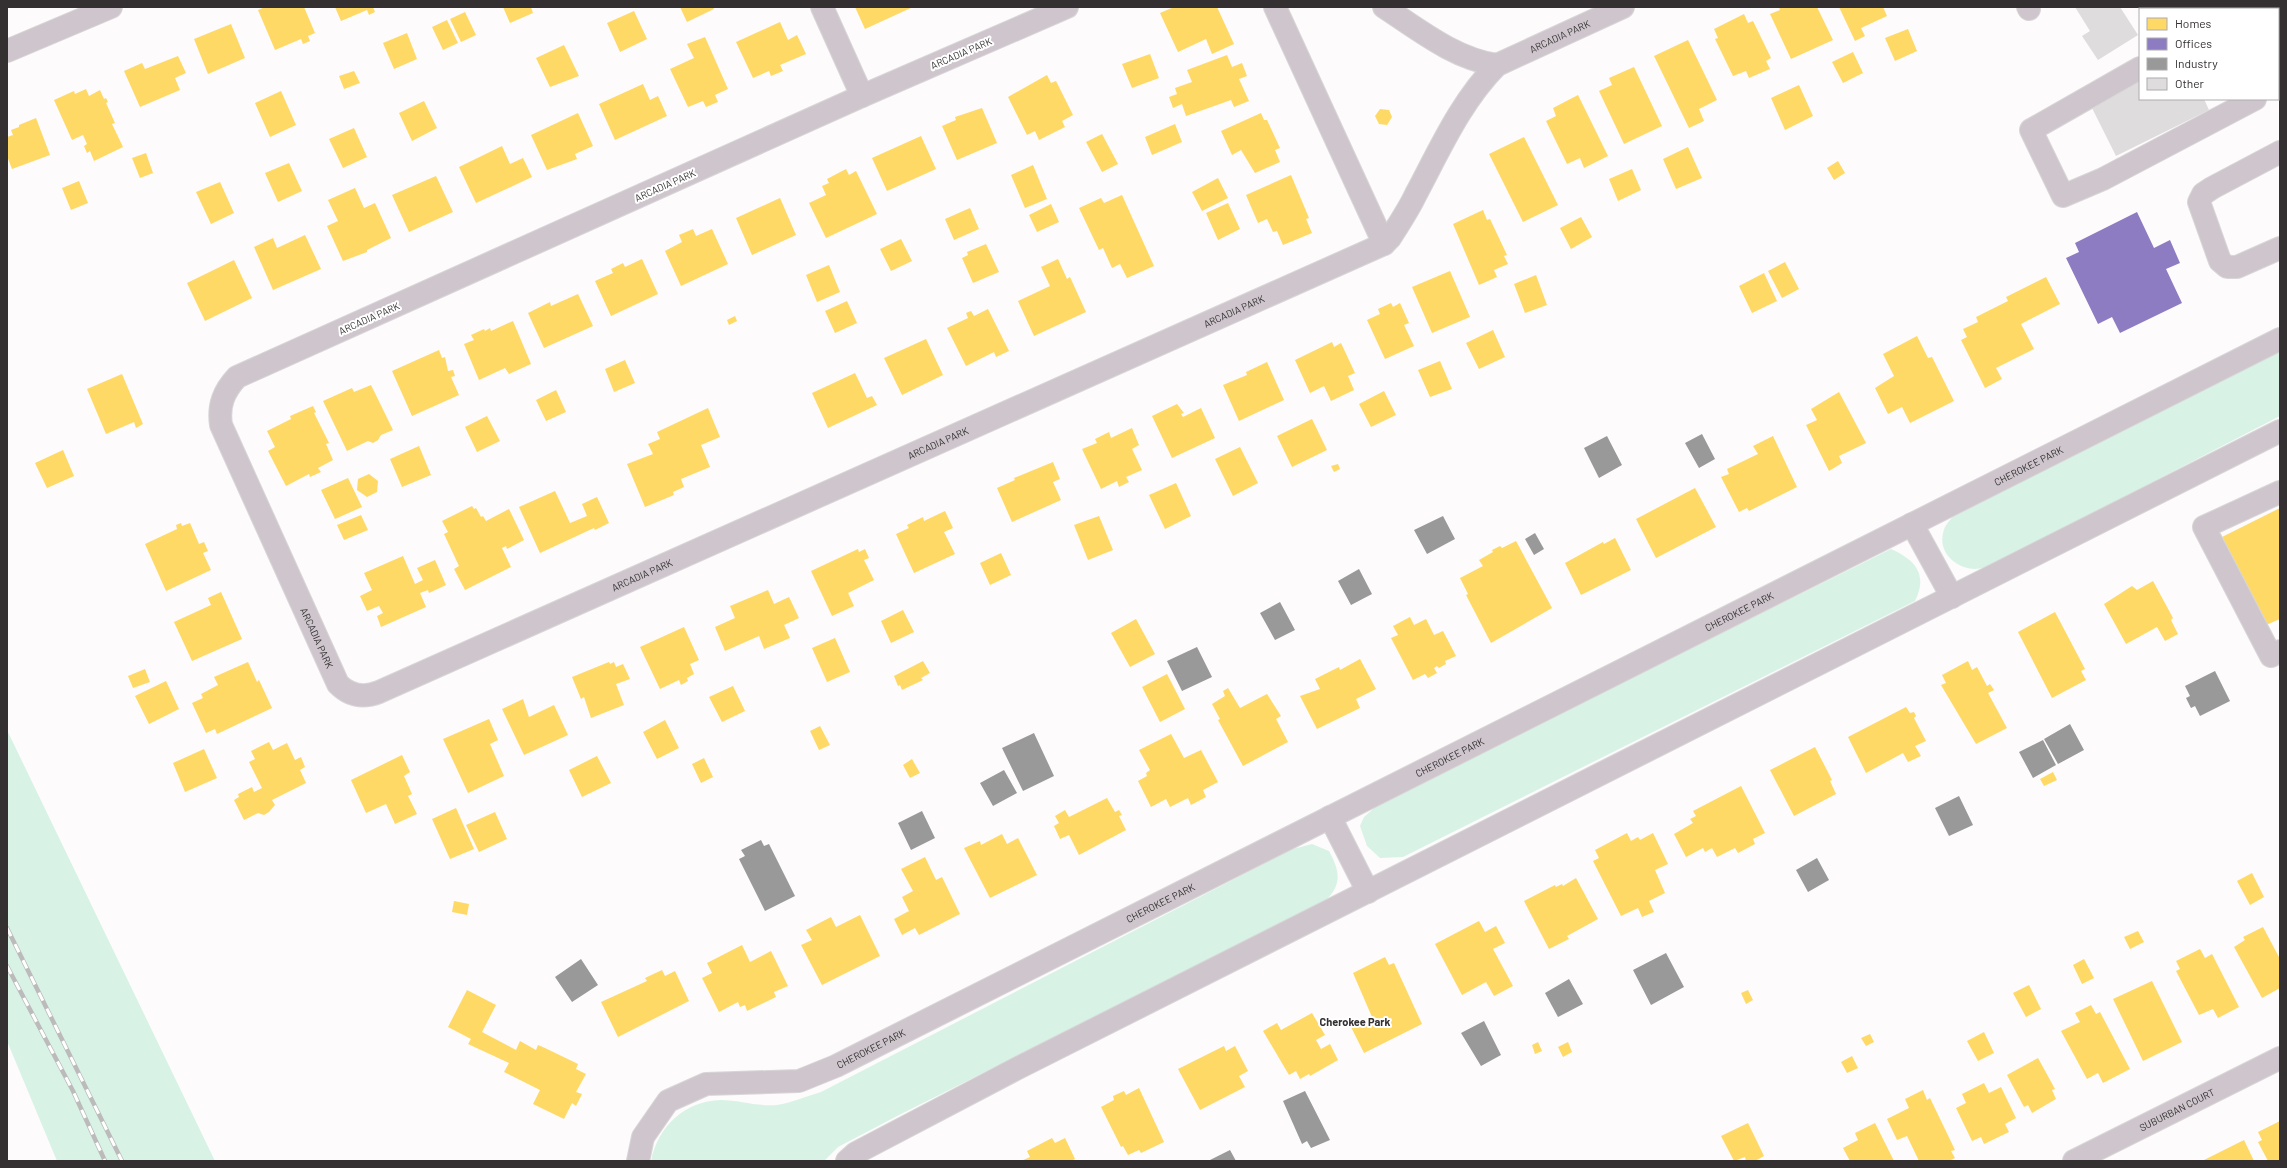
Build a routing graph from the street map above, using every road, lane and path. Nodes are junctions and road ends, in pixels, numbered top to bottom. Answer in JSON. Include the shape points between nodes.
{"nodes":[{"id":1,"x":111,"y":7,"type":"edge"},
{"id":2,"x":822,"y":7,"type":"edge"},
{"id":3,"x":1067,"y":7,"type":"edge"},
{"id":4,"x":1275,"y":7,"type":"edge"},
{"id":5,"x":1384,"y":7,"type":"edge"},
{"id":6,"x":1623,"y":7,"type":"edge"},
{"id":7,"x":7,"y":51,"type":"edge"},
{"id":8,"x":1498,"y":65,"type":"junction"},
{"id":9,"x":2139,"y":69,"type":"edge"},
{"id":10,"x":862,"y":96,"type":"junction"},
{"id":11,"x":2253,"y":100,"type":"edge"},
{"id":12,"x":2280,"y":152,"type":"edge"},
{"id":13,"x":1384,"y":244,"type":"junction"},
{"id":14,"x":2280,"y":248,"type":"edge"},
{"id":15,"x":2280,"y":339,"type":"edge"},
{"id":16,"x":2280,"y":431,"type":"edge"},
{"id":17,"x":2280,"y":492,"type":"edge"},
{"id":18,"x":1912,"y":524,"type":"junction"},
{"id":19,"x":1952,"y":597,"type":"junction"},
{"id":20,"x":2275,"y":644,"type":"edge"},
{"id":21,"x":1330,"y":817,"type":"junction"},
{"id":22,"x":1368,"y":892,"type":"junction"},
{"id":23,"x":2280,"y":1058,"type":"edge"},
{"id":24,"x":638,"y":1161,"type":"edge"},
{"id":25,"x":847,"y":1161,"type":"edge"},
{"id":26,"x":2074,"y":1161,"type":"edge"}],
"edges":[{"from":1,"to":7,"type":"street"},
{"from":2,"to":10,"type":"street"},
{"from":3,"to":10,"type":"street","name":"ARCADIA PARK"},
{"from":4,"to":13,"type":"street"},
{"from":5,"to":8,"type":"street","via":[[1446,46],[1474,60]]},
{"from":6,"to":8,"type":"street","name":"ARCADIA PARK"},
{"from":8,"to":13,"type":"street","name":"ARCADIA PARK","via":[[1477,88],[1442,141],[1416,196]]},
{"from":9,"to":11,"type":"street","via":[[2031,130],[2063,196]]},
{"from":10,"to":13,"type":"street","name":"ARCADIA PARK","via":[[237,377],[227,388],[223,398],[221,425],[338,684],[344,690],[358,696],[379,692]]},
{"from":12,"to":14,"type":"street","via":[[2212,188],[2203,194],[2199,202],[2220,261],[2227,267],[2236,267]]},
{"from":15,"to":18,"type":"street","name":"CHEROKEE PARK"},
{"from":16,"to":19,"type":"street"},
{"from":17,"to":20,"type":"street","via":[[2204,527]]},
{"from":18,"to":19,"type":"street"},
{"from":18,"to":21,"type":"street","name":"CHEROKEE PARK"},
{"from":19,"to":22,"type":"street"},
{"from":21,"to":22,"type":"street"},
{"from":21,"to":24,"type":"street","name":"CHEROKEE PARK","via":[[824,1071],[799,1081],[706,1084],[668,1101],[643,1138]]},
{"from":22,"to":25,"type":"street","via":[[1016,1069],[856,1152]]},
{"from":23,"to":26,"type":"street","name":"SUBURBAN COURT"}]}
